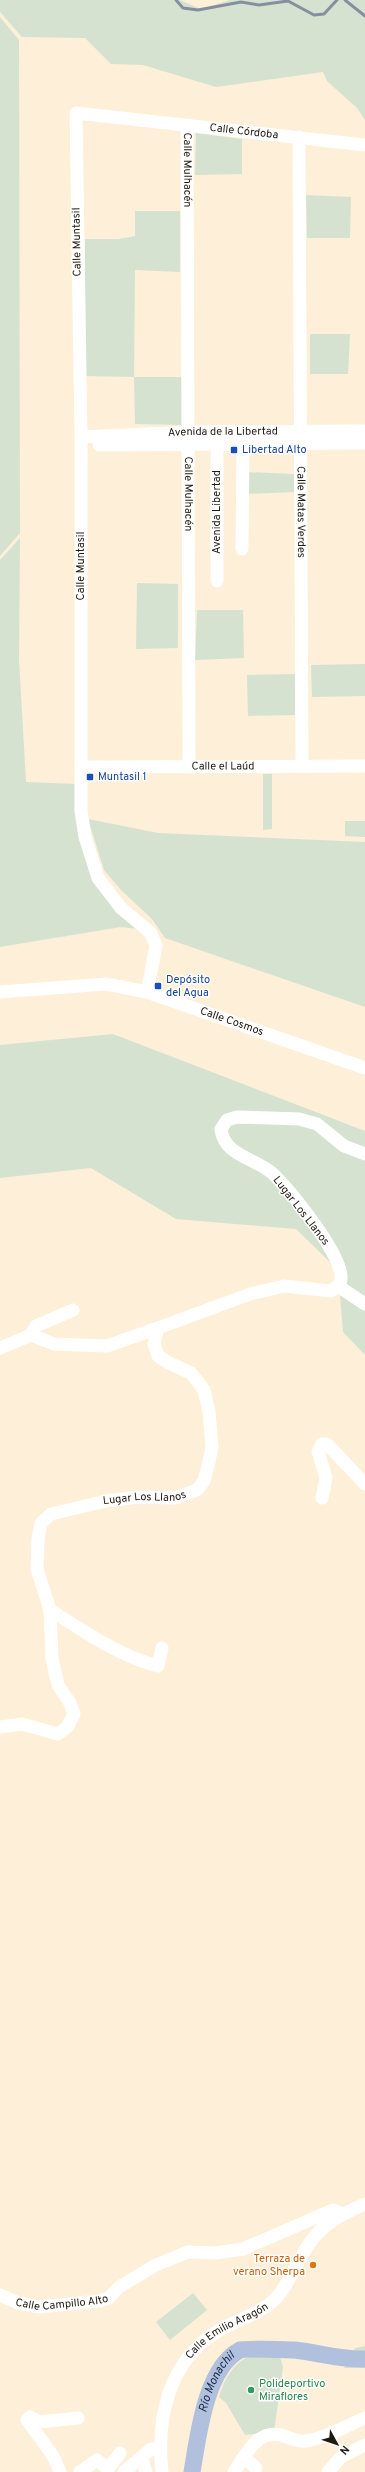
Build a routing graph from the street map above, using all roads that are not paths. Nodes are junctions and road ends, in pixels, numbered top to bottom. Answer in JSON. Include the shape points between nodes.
{"nodes":[{"id":1,"x":76,"y":113,"type":"joint"},
{"id":2,"x":187,"y":125,"type":"junction"},
{"id":3,"x":299,"y":137,"type":"junction"},
{"id":4,"x":365,"y":145,"type":"edge"},
{"id":5,"x":365,"y":431,"type":"edge"},
{"id":6,"x":302,"y":437,"type":"junction"},
{"id":7,"x":189,"y":438,"type":"junction"},
{"id":8,"x":80,"y":441,"type":"junction"},
{"id":9,"x":365,"y":443,"type":"edge"},
{"id":10,"x":217,"y":444,"type":"junction"},
{"id":11,"x":243,"y":444,"type":"junction"},
{"id":12,"x":242,"y":549,"type":"dead end"},
{"id":13,"x":217,"y":581,"type":"dead end"},
{"id":14,"x":189,"y":766,"type":"junction"},
{"id":15,"x":302,"y":766,"type":"junction"},
{"id":16,"x":365,"y":766,"type":"edge"},
{"id":17,"x":81,"y":767,"type":"junction"},
{"id":18,"x":0,"y":992,"type":"edge"},
{"id":19,"x":147,"y":992,"type":"junction"},
{"id":20,"x":365,"y":1068,"type":"edge"},
{"id":21,"x":365,"y":1154,"type":"edge"},
{"id":22,"x":338,"y":1286,"type":"junction"},
{"id":23,"x":365,"y":1304,"type":"edge"},
{"id":24,"x":73,"y":1310,"type":"dead end"},
{"id":25,"x":158,"y":1328,"type":"junction"},
{"id":26,"x":31,"y":1335,"type":"junction"},
{"id":27,"x":0,"y":1348,"type":"edge"},
{"id":28,"x":365,"y":1484,"type":"edge"},
{"id":29,"x":322,"y":1498,"type":"dead end"},
{"id":30,"x":50,"y":1610,"type":"junction"},
{"id":31,"x":162,"y":1648,"type":"dead end"},
{"id":32,"x":0,"y":1728,"type":"edge"},
{"id":33,"x":365,"y":2204,"type":"edge"},
{"id":34,"x":343,"y":2214,"type":"junction"},
{"id":35,"x":0,"y":2296,"type":"edge"},
{"id":36,"x":78,"y":2418,"type":"dead end"},
{"id":37,"x":365,"y":2418,"type":"edge"},
{"id":38,"x":365,"y":2446,"type":"edge"},
{"id":39,"x":160,"y":2448,"type":"junction"},
{"id":40,"x":244,"y":2458,"type":"junction"},
{"id":41,"x":142,"y":2459,"type":"junction"},
{"id":42,"x":256,"y":2468,"type":"dead end"},
{"id":43,"x":60,"y":2472,"type":"edge"},
{"id":44,"x":80,"y":2472,"type":"edge"},
{"id":45,"x":112,"y":2472,"type":"edge"},
{"id":46,"x":124,"y":2472,"type":"edge"},
{"id":47,"x":146,"y":2472,"type":"edge"},
{"id":48,"x":162,"y":2472,"type":"edge"},
{"id":49,"x":234,"y":2472,"type":"edge"},
{"id":50,"x":328,"y":2472,"type":"edge"}],
"edges":[{"from":1,"to":2,"type":"street","name":"Calle Córdoba"},
{"from":1,"to":8,"type":"street","name":"Calle Muntasil"},
{"from":2,"to":3,"type":"street","name":"Calle Córdoba"},
{"from":2,"to":7,"type":"street","name":"Calle Mulhacén"},
{"from":3,"to":4,"type":"street","name":"Calle Córdoba"},
{"from":3,"to":6,"type":"street","name":"Calle Matas Verdes"},
{"from":5,"to":6,"type":"street","name":"Avenida de la Libertad"},
{"from":6,"to":7,"type":"street","name":"Avenida de la Libertad"},
{"from":6,"to":9,"type":"street","name":"Avenida de la Libertad"},
{"from":6,"to":11,"type":"street","name":"Avenida de la Libertad"},
{"from":6,"to":15,"type":"street","name":"Calle Matas Verdes"},
{"from":7,"to":8,"type":"street","name":"Avenida de la Libertad"},
{"from":7,"to":10,"type":"street","name":"Avenida de la Libertad"},
{"from":7,"to":14,"type":"street","name":"Calle Mulhacén"},
{"from":8,"to":17,"type":"street","name":"Calle Muntasil"},
{"from":10,"to":11,"type":"street","name":"Avenida de la Libertad"},
{"from":10,"to":13,"type":"street","name":"Avenida Libertad"},
{"from":11,"to":12,"type":"street"},
{"from":14,"to":15,"type":"street","name":"Calle el Laúd"},
{"from":14,"to":17,"type":"street","name":"Calle el Laúd"},
{"from":15,"to":16,"type":"street","name":"Calle el Laúd"},
{"from":17,"to":19,"type":"street","name":"Calle Muntasil","via":[[83,825],[93,868],[117,903],[151,933],[156,946]]},
{"from":18,"to":19,"type":"street","name":"Calle Cosmos","via":[[106,984]]},
{"from":19,"to":20,"type":"street","name":"Calle Cosmos"},
{"from":21,"to":22,"type":"street","name":"Lugar Los Llanos","via":[[344,1146],[317,1124],[299,1119],[237,1117],[227,1120],[221,1130],[224,1141],[235,1153],[272,1173],[311,1220],[340,1267],[342,1279]]},
{"from":22,"to":23,"type":"street"},
{"from":22,"to":25,"type":"street","via":[[331,1291],[284,1286],[250,1294]]},
{"from":24,"to":26,"type":"street","via":[[36,1326]]},
{"from":25,"to":26,"type":"street","via":[[107,1346],[54,1344]]},
{"from":25,"to":30,"type":"street","name":"Lugar Los Llanos","via":[[154,1344],[158,1356],[191,1373],[204,1390],[212,1447],[204,1481],[198,1490],[175,1498],[139,1497],[106,1501],[51,1514],[41,1523],[37,1569]]},
{"from":26,"to":27,"type":"street"},
{"from":28,"to":29,"type":"street","via":[[327,1444],[322,1444],[318,1451],[326,1478]]},
{"from":30,"to":31,"type":"street","via":[[115,1650],[143,1662],[158,1666]]},
{"from":30,"to":32,"type":"street","name":"Lugar Los Llanos","via":[[58,1685],[74,1714],[68,1726],[58,1734],[22,1724]]},
{"from":33,"to":34,"type":"street"},
{"from":34,"to":35,"type":"street","name":"Calle Campillo Alto","via":[[333,2210],[243,2248],[215,2253],[188,2252],[156,2265],[119,2287],[109,2298],[99,2301],[39,2307]]},
{"from":34,"to":39,"type":"street","name":"Calle Emilio Aragón","via":[[317,2233],[287,2284],[267,2306],[218,2331],[188,2355],[174,2377],[169,2393]]},
{"from":36,"to":43,"type":"street","via":[[40,2422],[30,2417],[27,2420],[53,2456]]},
{"from":37,"to":40,"type":"street","via":[[334,2433],[305,2441],[271,2434],[254,2442]]},
{"from":38,"to":50,"type":"street","via":[[341,2457]]},
{"from":39,"to":41,"type":"street","via":[[152,2449]]},
{"from":39,"to":48,"type":"street","name":"Calle Emilio Aragón"},
{"from":40,"to":42,"type":"street"},
{"from":40,"to":49,"type":"street"},
{"from":41,"to":46,"type":"street"},
{"from":41,"to":47,"type":"street"},
{"from":44,"to":45,"type":"street","via":[[97,2460],[108,2469],[120,2454],[122,2455]]}]}
